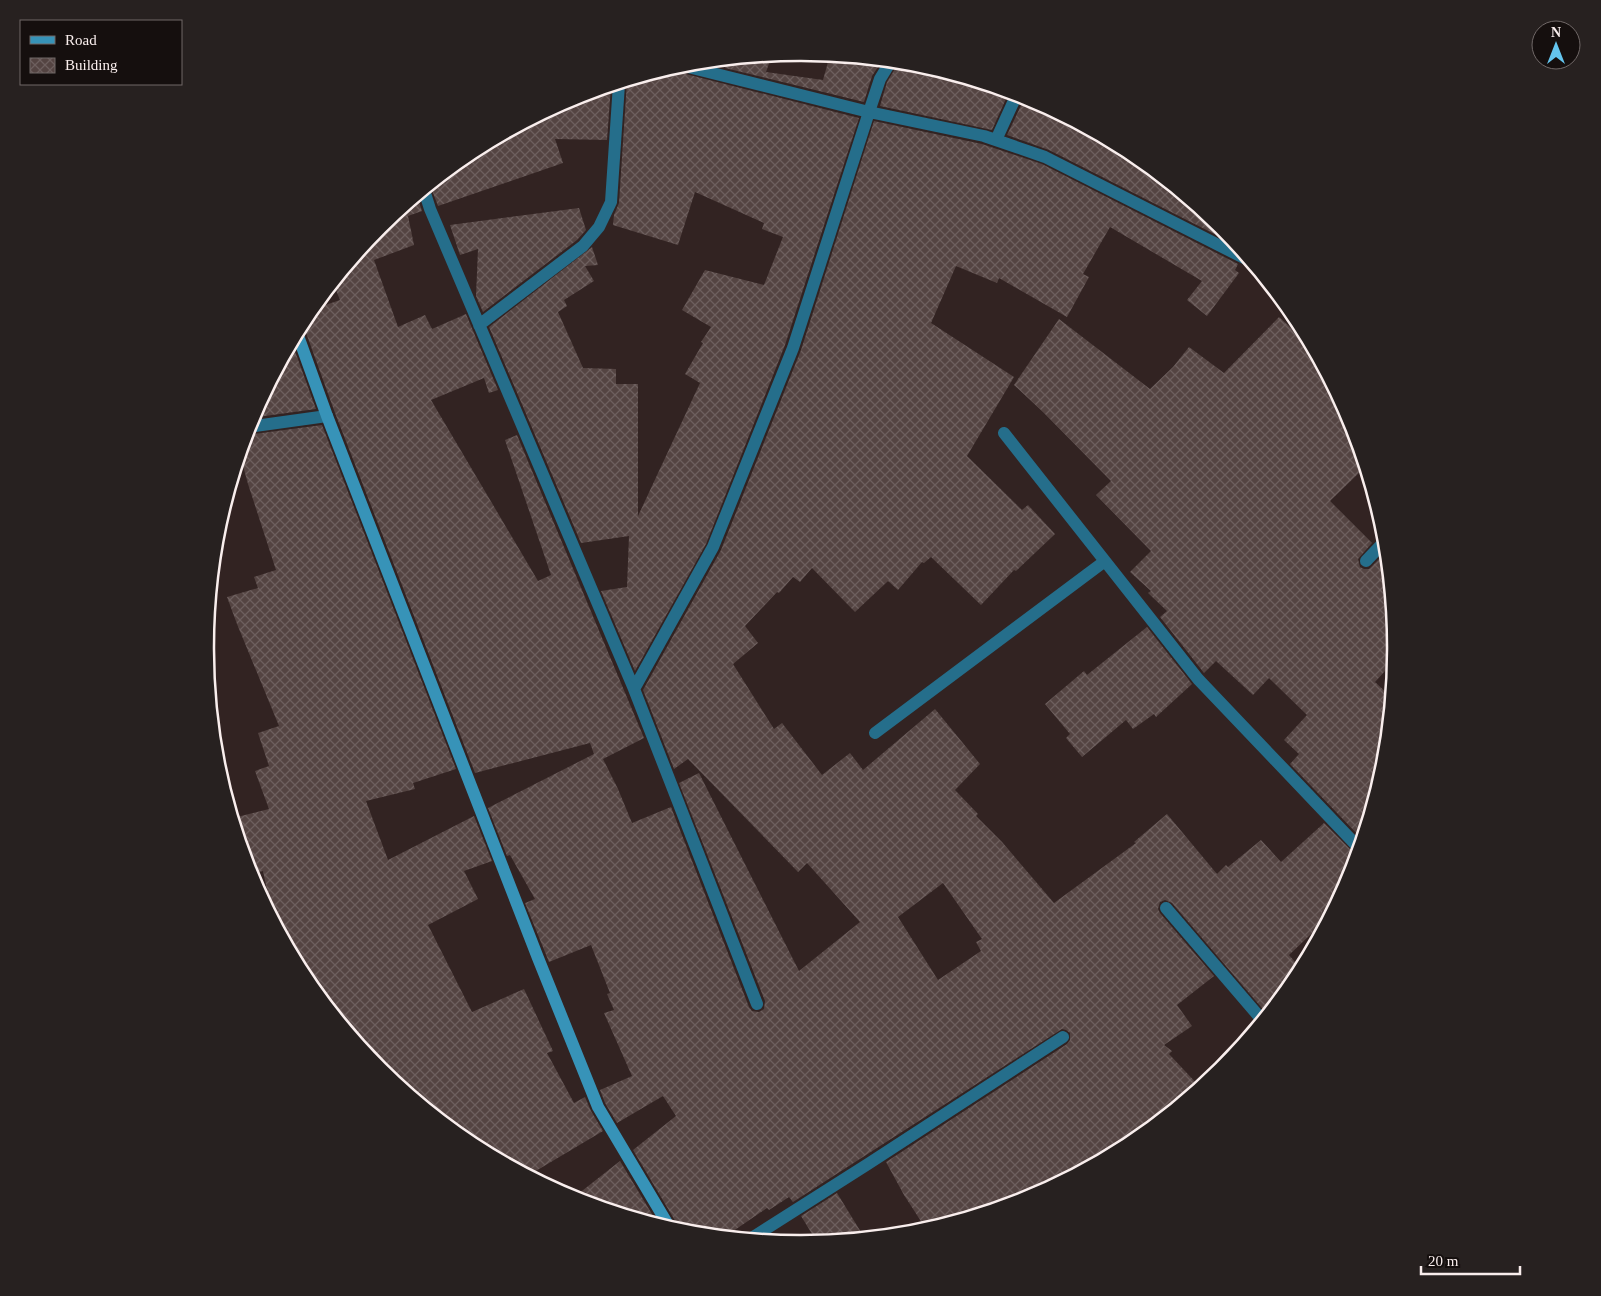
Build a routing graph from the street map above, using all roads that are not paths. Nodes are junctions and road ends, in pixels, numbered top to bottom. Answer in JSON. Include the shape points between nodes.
{"nodes":[{"id":1,"x":887,"y":68,"type":"edge"},
{"id":2,"x":701,"y":70,"type":"edge"},
{"id":3,"x":618,"y":90,"type":"edge"},
{"id":4,"x":1014,"y":102,"type":"edge"},
{"id":5,"x":869,"y":112,"type":"junction"},
{"id":6,"x":996,"y":140,"type":"junction"},
{"id":7,"x":426,"y":197,"type":"edge"},
{"id":8,"x":1234,"y":253,"type":"edge"},
{"id":9,"x":479,"y":325,"type":"junction"},
{"id":10,"x":300,"y":342,"type":"edge"},
{"id":11,"x":327,"y":416,"type":"junction"},
{"id":12,"x":257,"y":426,"type":"edge"},
{"id":13,"x":1004,"y":433,"type":"dead end"},
{"id":14,"x":1378,"y":549,"type":"edge"},
{"id":15,"x":1105,"y":561,"type":"junction"},
{"id":16,"x":1366,"y":561,"type":"dead end"},
{"id":17,"x":634,"y":689,"type":"junction"},
{"id":18,"x":875,"y":733,"type":"dead end"},
{"id":19,"x":1354,"y":843,"type":"edge"},
{"id":20,"x":1166,"y":908,"type":"dead end"},
{"id":21,"x":757,"y":1004,"type":"dead end"},
{"id":22,"x":1258,"y":1015,"type":"edge"},
{"id":23,"x":1063,"y":1037,"type":"dead end"},
{"id":24,"x":664,"y":1218,"type":"edge"},
{"id":25,"x":760,"y":1233,"type":"edge"}],
"edges":[{"from":1,"to":5,"type":"street"},
{"from":2,"to":5,"type":"street"},
{"from":3,"to":9,"type":"street","via":[[611,202],[599,227],[583,246]]},
{"from":4,"to":6,"type":"street"},
{"from":5,"to":6,"type":"street"},
{"from":5,"to":17,"type":"street","via":[[793,348],[713,546]]},
{"from":6,"to":8,"type":"street","via":[[1045,157]]},
{"from":7,"to":9,"type":"street"},
{"from":9,"to":17,"type":"street"},
{"from":10,"to":11,"type":"street"},
{"from":11,"to":12,"type":"street"},
{"from":11,"to":24,"type":"street","via":[[598,1107]]},
{"from":13,"to":15,"type":"street"},
{"from":14,"to":16,"type":"street"},
{"from":15,"to":18,"type":"street"},
{"from":15,"to":19,"type":"street","via":[[1198,679]]},
{"from":17,"to":21,"type":"street"},
{"from":20,"to":22,"type":"street"},
{"from":23,"to":25,"type":"street"}]}
